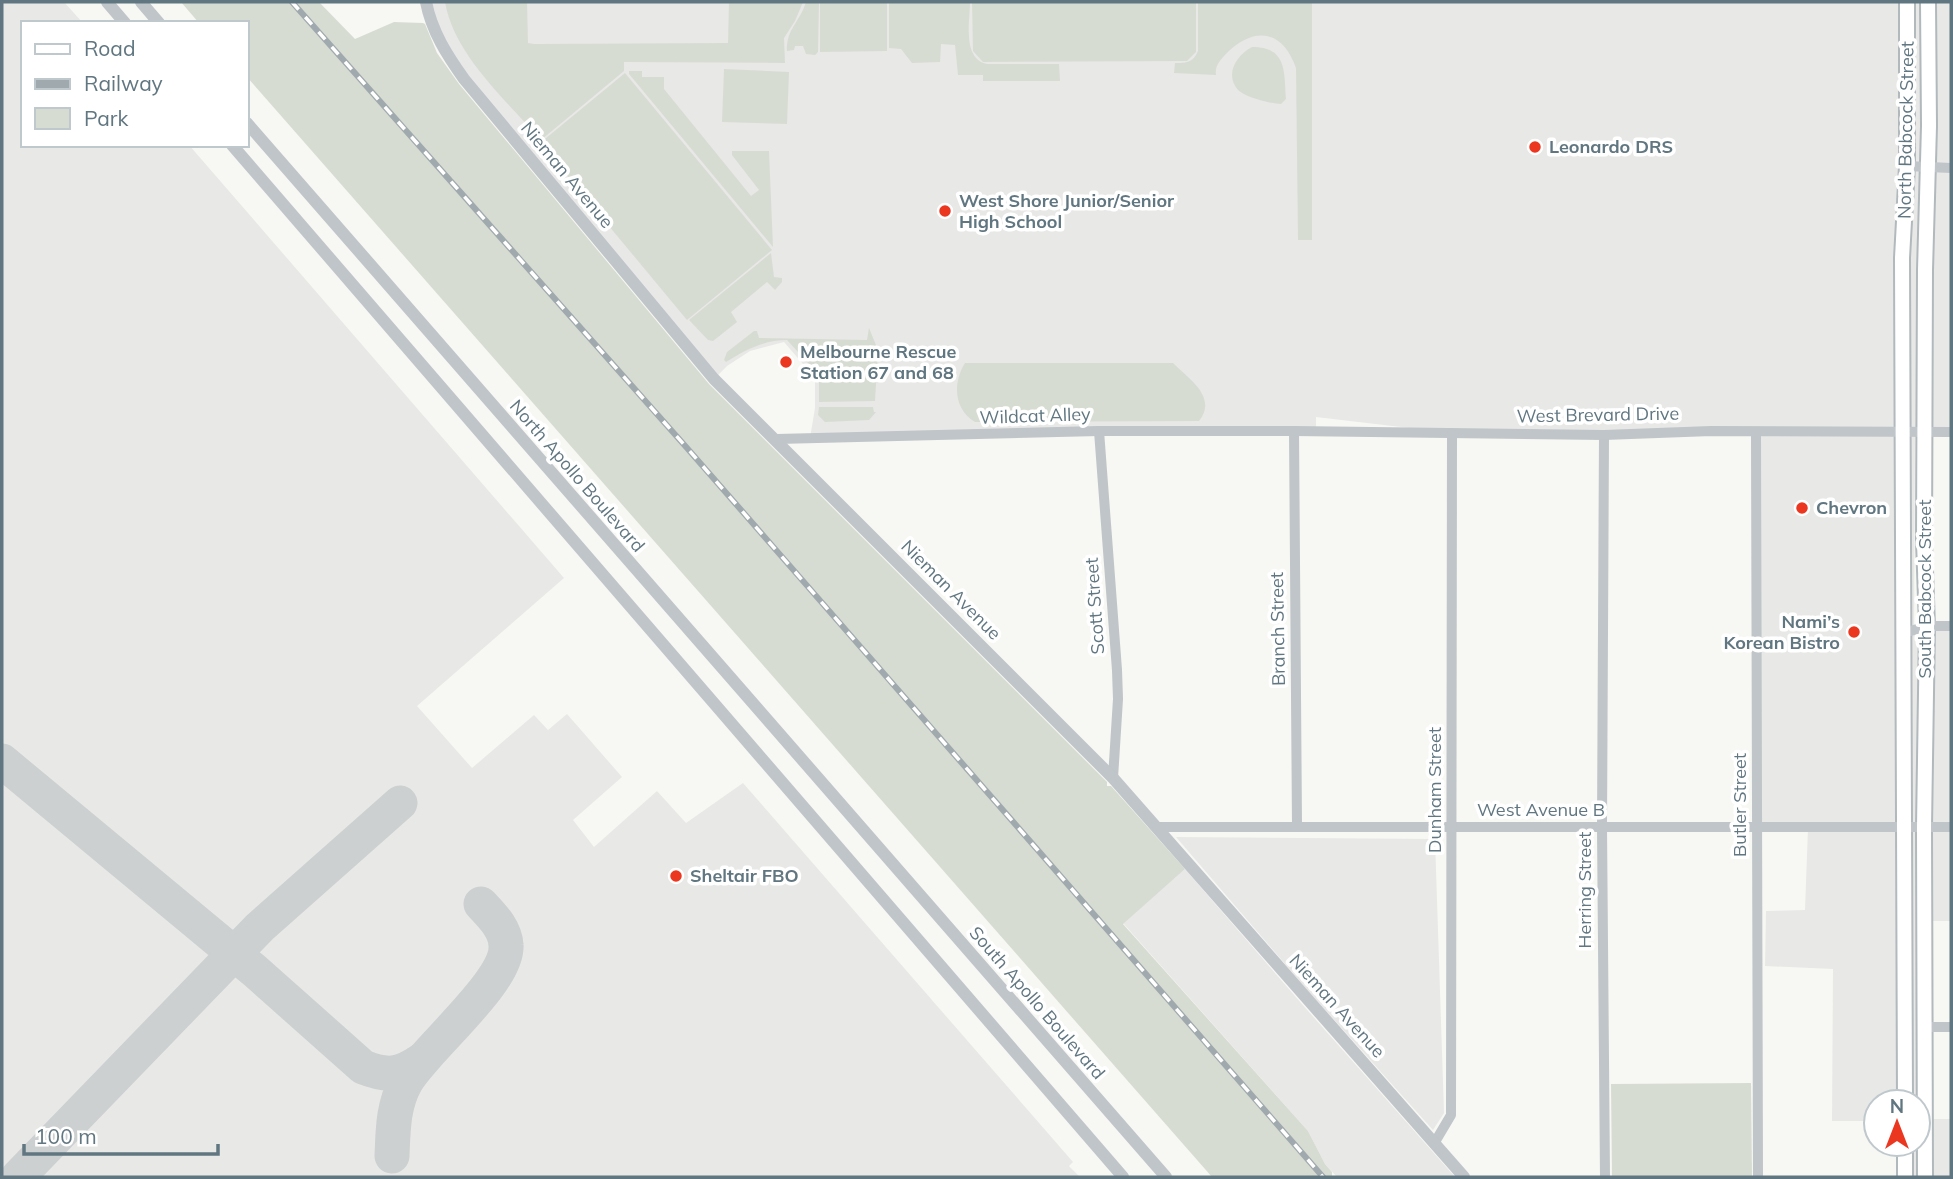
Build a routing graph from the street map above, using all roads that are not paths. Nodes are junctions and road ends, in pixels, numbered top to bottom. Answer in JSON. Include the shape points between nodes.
{"nodes":[{"id":1,"x":107,"y":2,"type":"edge"},
{"id":2,"x":141,"y":2,"type":"edge"},
{"id":3,"x":426,"y":2,"type":"edge"},
{"id":4,"x":1907,"y":2,"type":"edge"},
{"id":5,"x":1927,"y":2,"type":"edge"},
{"id":6,"x":123,"y":21,"type":"edge"},
{"id":7,"x":157,"y":21,"type":"edge"},
{"id":8,"x":248,"y":124,"type":"edge"},
{"id":9,"x":234,"y":147,"type":"edge"},
{"id":10,"x":1907,"y":166,"type":"junction"},
{"id":11,"x":1927,"y":167,"type":"junction"},
{"id":12,"x":1951,"y":168,"type":"edge"},
{"id":13,"x":1902,"y":258,"type":"joint"},
{"id":14,"x":1099,"y":431,"type":"junction"},
{"id":15,"x":1293,"y":431,"type":"junction"},
{"id":16,"x":1756,"y":432,"type":"junction"},
{"id":17,"x":1925,"y":432,"type":"junction"},
{"id":18,"x":1951,"y":432,"type":"edge"},
{"id":19,"x":1452,"y":433,"type":"junction"},
{"id":20,"x":1904,"y":433,"type":"junction"},
{"id":21,"x":1604,"y":435,"type":"junction"},
{"id":22,"x":777,"y":439,"type":"junction"},
{"id":23,"x":1927,"y":626,"type":"junction"},
{"id":24,"x":1951,"y":626,"type":"edge"},
{"id":25,"x":1904,"y":633,"type":"junction"},
{"id":26,"x":1113,"y":778,"type":"junction"},
{"id":27,"x":1297,"y":826,"type":"junction"},
{"id":28,"x":1158,"y":827,"type":"junction"},
{"id":29,"x":1453,"y":827,"type":"junction"},
{"id":30,"x":1602,"y":827,"type":"junction"},
{"id":31,"x":1904,"y":827,"type":"junction"},
{"id":32,"x":1924,"y":827,"type":"junction"},
{"id":33,"x":1951,"y":827,"type":"edge"},
{"id":34,"x":1757,"y":828,"type":"junction"},
{"id":35,"x":882,"y":852,"type":"joint"},
{"id":36,"x":1926,"y":1027,"type":"junction"},
{"id":37,"x":1951,"y":1027,"type":"edge"},
{"id":38,"x":1905,"y":1088,"type":"edge"},
{"id":39,"x":1434,"y":1142,"type":"junction"},
{"id":40,"x":1905,"y":1158,"type":"edge"},
{"id":41,"x":1123,"y":1177,"type":"edge"},
{"id":42,"x":1167,"y":1177,"type":"edge"},
{"id":43,"x":1464,"y":1177,"type":"edge"},
{"id":44,"x":1605,"y":1177,"type":"edge"},
{"id":45,"x":1758,"y":1177,"type":"edge"},
{"id":46,"x":1905,"y":1177,"type":"edge"},
{"id":47,"x":1925,"y":1177,"type":"edge"}],
"edges":[{"from":1,"to":6,"type":"street"},
{"from":2,"to":7,"type":"street"},
{"from":3,"to":22,"type":"street","name":"Nieman Avenue","via":[[442,48],[464,79],[714,379]]},
{"from":4,"to":10,"type":"main road","name":"North Babcock Street"},
{"from":5,"to":11,"type":"main road","name":"South Babcock Street"},
{"from":8,"to":35,"type":"street","name":"North Apollo Boulevard"},
{"from":9,"to":41,"type":"street"},
{"from":10,"to":11,"type":"street"},
{"from":10,"to":13,"type":"main road","name":"North Babcock Street"},
{"from":11,"to":12,"type":"street"},
{"from":11,"to":17,"type":"main road","name":"South Babcock Street"},
{"from":13,"to":20,"type":"main road","name":"South Babcock Street"},
{"from":14,"to":15,"type":"street","name":"Wildcat Alley"},
{"from":14,"to":22,"type":"street","name":"Wildcat Alley"},
{"from":14,"to":26,"type":"street","name":"Scott Street","via":[[1118,670]]},
{"from":15,"to":19,"type":"street","name":"West Brevard Drive"},
{"from":15,"to":27,"type":"street","name":"Branch Street"},
{"from":16,"to":20,"type":"street","name":"West Brevard Drive"},
{"from":16,"to":21,"type":"street","name":"West Brevard Drive"},
{"from":16,"to":34,"type":"street","name":"Butler Street"},
{"from":17,"to":18,"type":"street","name":"West Brevard Drive"},
{"from":17,"to":20,"type":"street","name":"West Brevard Drive"},
{"from":17,"to":23,"type":"main road","name":"South Babcock Street"},
{"from":19,"to":21,"type":"street","name":"West Brevard Drive"},
{"from":19,"to":29,"type":"street","name":"Dunham Street"},
{"from":20,"to":25,"type":"main road","name":"South Babcock Street"},
{"from":21,"to":30,"type":"street","name":"Herring Street"},
{"from":22,"to":26,"type":"street","name":"Nieman Avenue"},
{"from":23,"to":24,"type":"street"},
{"from":23,"to":25,"type":"street"},
{"from":23,"to":32,"type":"main road","name":"South Babcock Street"},
{"from":25,"to":31,"type":"main road","name":"South Babcock Street"},
{"from":26,"to":28,"type":"street","name":"Nieman Avenue"},
{"from":27,"to":28,"type":"street","name":"West Avenue B"},
{"from":27,"to":29,"type":"street","name":"West Avenue B"},
{"from":28,"to":39,"type":"street","name":"Nieman Avenue"},
{"from":29,"to":30,"type":"street","name":"West Avenue B"},
{"from":29,"to":39,"type":"street","name":"Dunham Street","via":[[1451,1115]]},
{"from":30,"to":34,"type":"street","name":"West Avenue B"},
{"from":30,"to":44,"type":"street","name":"Herring Street"},
{"from":31,"to":32,"type":"street","name":"West Avenue B"},
{"from":31,"to":34,"type":"street","name":"West Avenue B"},
{"from":31,"to":38,"type":"main road","name":"South Babcock Street"},
{"from":32,"to":33,"type":"street","name":"West Avenue B"},
{"from":32,"to":36,"type":"main road","name":"South Babcock Street"},
{"from":34,"to":45,"type":"street","name":"Butler Street"},
{"from":35,"to":42,"type":"street","name":"South Apollo Boulevard"},
{"from":36,"to":37,"type":"street"},
{"from":36,"to":47,"type":"main road","name":"South Babcock Street"},
{"from":39,"to":43,"type":"street","name":"Nieman Avenue"},
{"from":40,"to":46,"type":"main road"}]}
